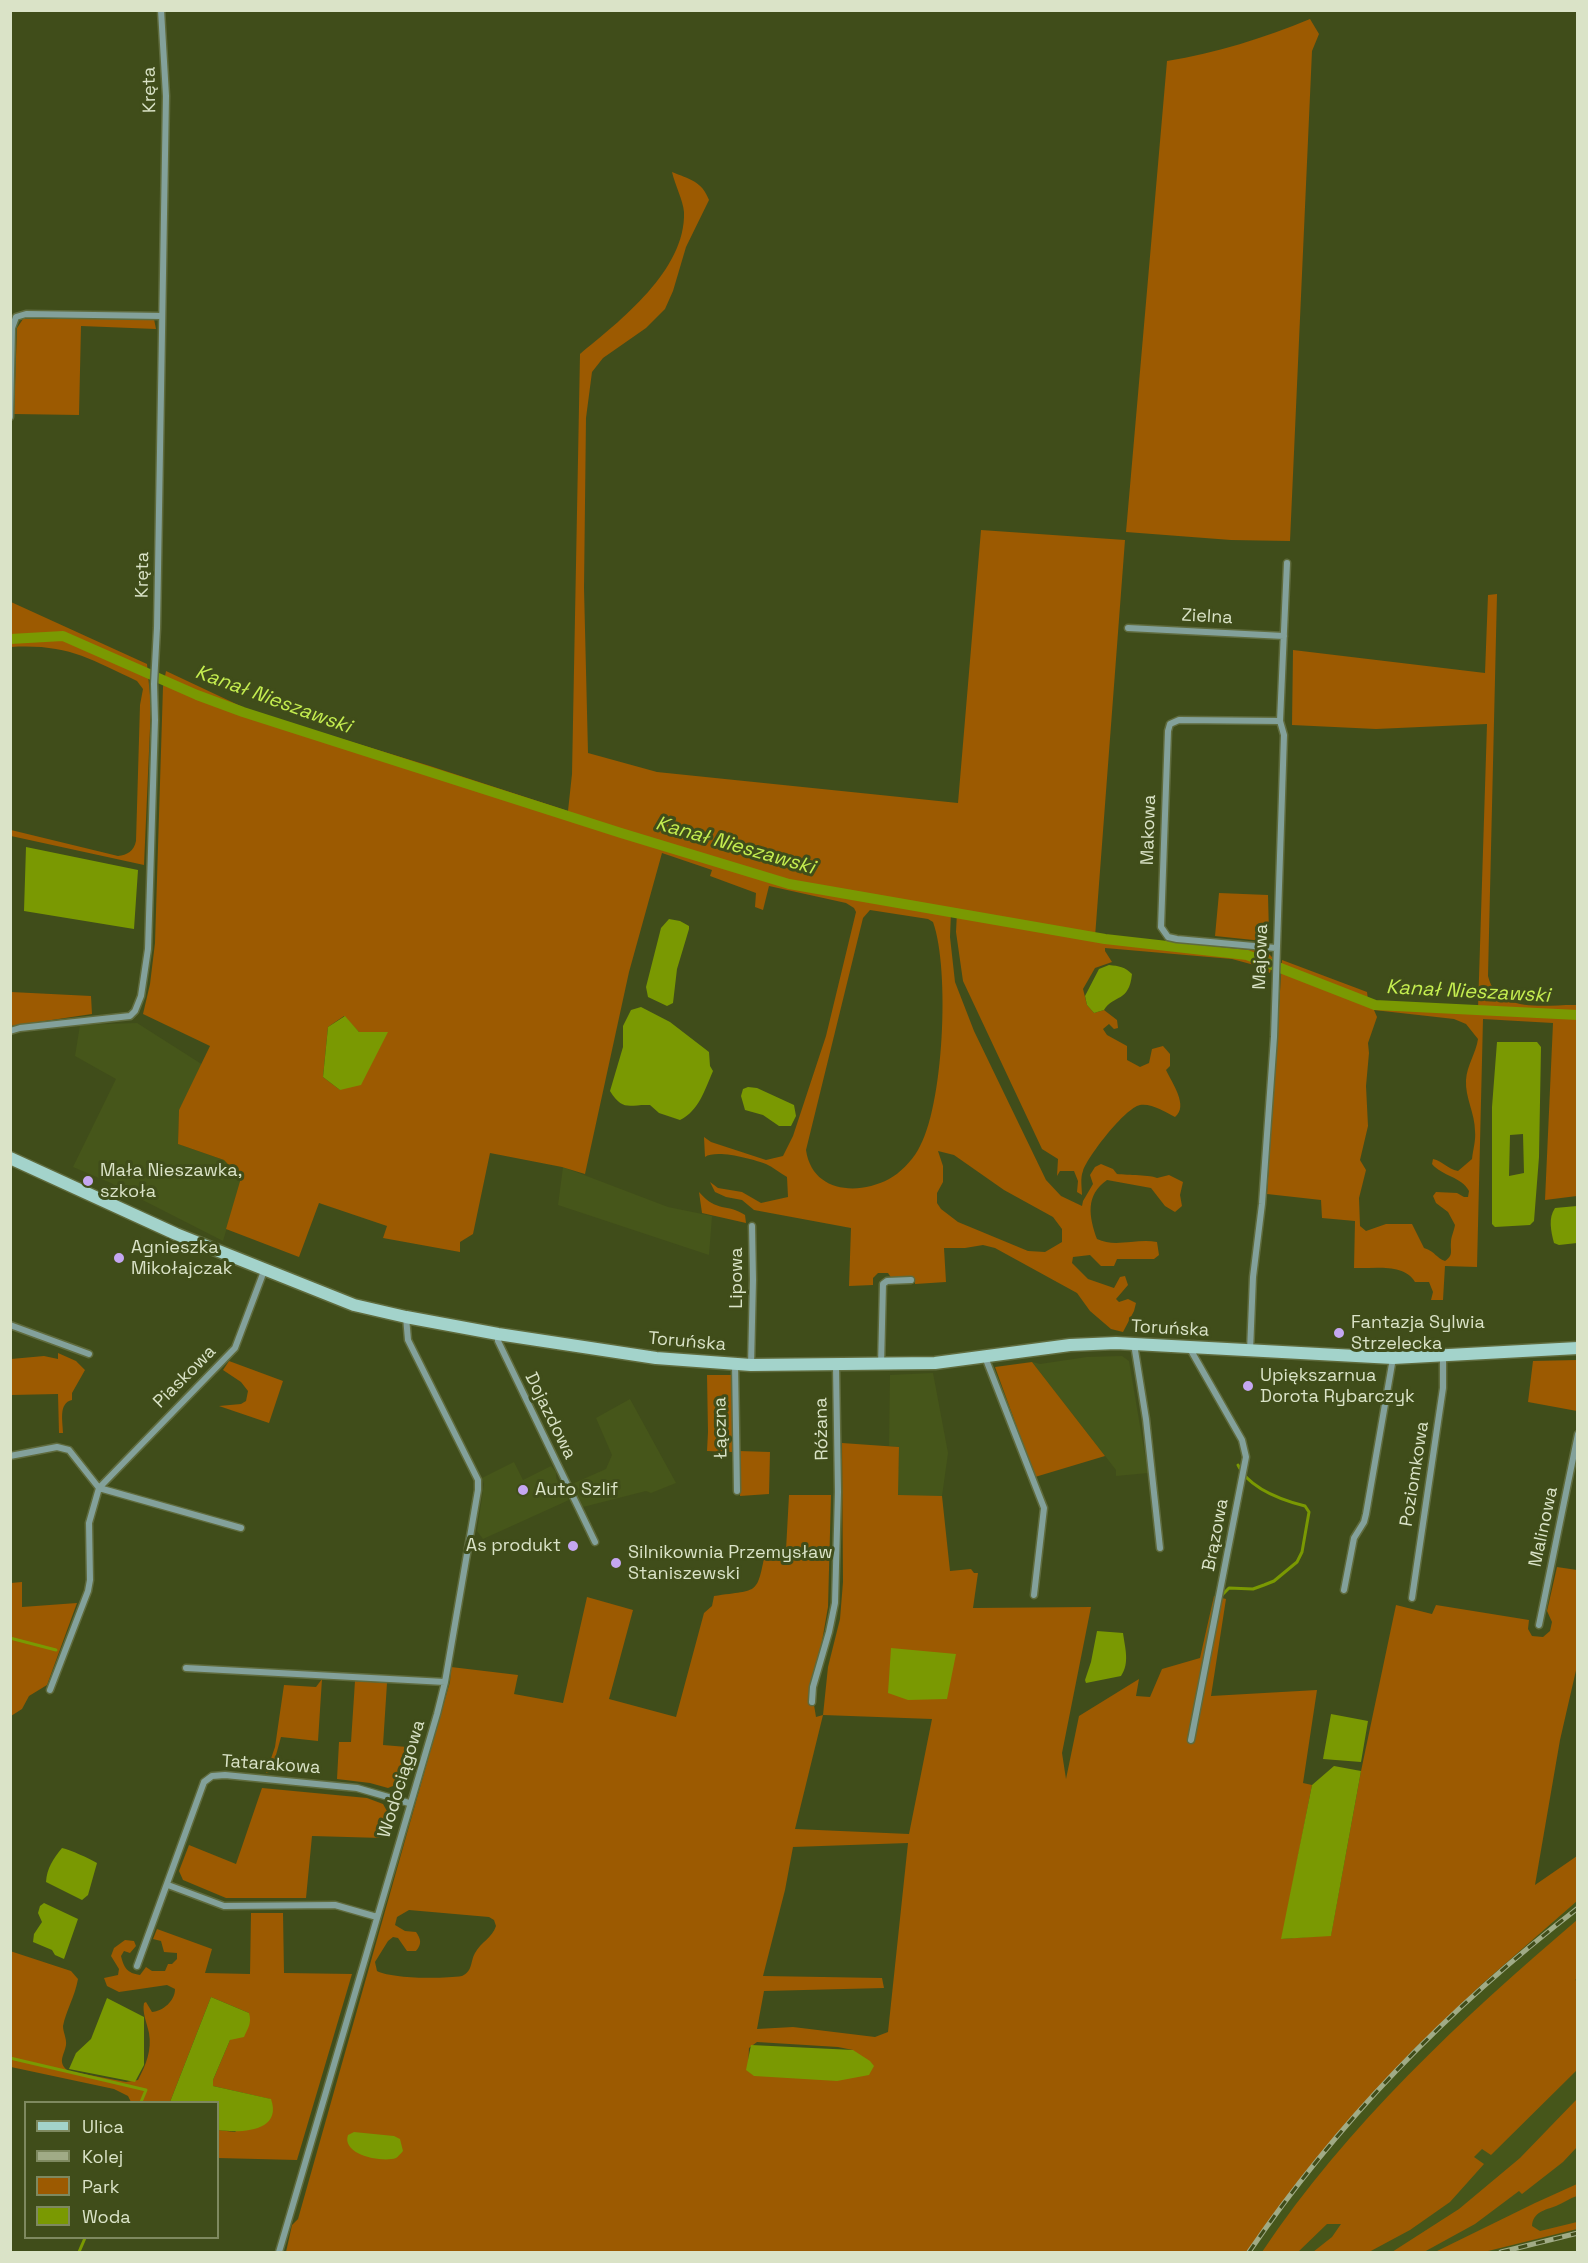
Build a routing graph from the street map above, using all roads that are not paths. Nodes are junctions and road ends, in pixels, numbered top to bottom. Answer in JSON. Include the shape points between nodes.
{"nodes":[{"id":1,"x":161,"y":10,"type":"edge"},
{"id":2,"x":162,"y":316,"type":"junction"},
{"id":3,"x":10,"y":417,"type":"edge"},
{"id":4,"x":1287,"y":563,"type":"dead end"},
{"id":5,"x":1128,"y":628,"type":"dead end"},
{"id":6,"x":1284,"y":636,"type":"junction"},
{"id":7,"x":1280,"y":721,"type":"junction"},
{"id":8,"x":1276,"y":948,"type":"junction"},
{"id":9,"x":10,"y":1031,"type":"edge"},
{"id":10,"x":10,"y":1158,"type":"edge"},
{"id":11,"x":752,"y":1226,"type":"dead end"},
{"id":12,"x":264,"y":1271,"type":"junction"},
{"id":13,"x":911,"y":1280,"type":"dead end"},
{"id":14,"x":406,"y":1317,"type":"junction"},
{"id":15,"x":10,"y":1324,"type":"edge"},
{"id":16,"x":498,"y":1334,"type":"junction"},
{"id":17,"x":1134,"y":1344,"type":"junction"},
{"id":18,"x":1189,"y":1347,"type":"junction"},
{"id":19,"x":1578,"y":1347,"type":"edge"},
{"id":20,"x":1250,"y":1352,"type":"junction"},
{"id":21,"x":89,"y":1354,"type":"dead end"},
{"id":22,"x":985,"y":1356,"type":"junction"},
{"id":23,"x":1443,"y":1356,"type":"junction"},
{"id":24,"x":1393,"y":1358,"type":"junction"},
{"id":25,"x":735,"y":1364,"type":"junction"},
{"id":26,"x":751,"y":1365,"type":"junction"},
{"id":27,"x":836,"y":1365,"type":"junction"},
{"id":28,"x":881,"y":1365,"type":"junction"},
{"id":29,"x":1578,"y":1434,"type":"edge"},
{"id":30,"x":10,"y":1456,"type":"edge"},
{"id":31,"x":99,"y":1488,"type":"junction"},
{"id":32,"x":737,"y":1491,"type":"dead end"},
{"id":33,"x":240,"y":1528,"type":"dead end"},
{"id":34,"x":595,"y":1542,"type":"dead end"},
{"id":35,"x":1160,"y":1548,"type":"dead end"},
{"id":36,"x":1344,"y":1590,"type":"dead end"},
{"id":37,"x":1034,"y":1595,"type":"dead end"},
{"id":38,"x":1412,"y":1598,"type":"dead end"},
{"id":39,"x":1539,"y":1625,"type":"dead end"},
{"id":40,"x":186,"y":1668,"type":"dead end"},
{"id":41,"x":445,"y":1682,"type":"junction"},
{"id":42,"x":50,"y":1690,"type":"dead end"},
{"id":43,"x":812,"y":1702,"type":"dead end"},
{"id":44,"x":1191,"y":1740,"type":"dead end"},
{"id":45,"x":409,"y":1803,"type":"junction"},
{"id":46,"x":168,"y":1885,"type":"junction"},
{"id":47,"x":377,"y":1917,"type":"junction"},
{"id":48,"x":137,"y":1966,"type":"dead end"},
{"id":49,"x":279,"y":2253,"type":"edge"}],
"edges":[{"from":1,"to":2,"type":"street","name":"Kręta","via":[[166,96]]},
{"from":2,"to":3,"type":"street","via":[[16,317],[12,328]]},
{"from":2,"to":9,"type":"street","name":"Kręta","via":[[148,949],[138,1005],[130,1016]]},
{"from":4,"to":6,"type":"street","name":"Majowa"},
{"from":5,"to":6,"type":"street","name":"Zielna"},
{"from":6,"to":7,"type":"street","name":"Majowa"},
{"from":7,"to":8,"type":"street","name":"Majowa","via":[[1284,735]]},
{"from":7,"to":8,"type":"street","name":"Makowa","via":[[1179,720],[1170,724],[1161,927],[1168,937],[1177,939]]},
{"from":8,"to":20,"type":"street","name":"Majowa","via":[[1271,1083]]},
{"from":10,"to":12,"type":"main road","name":"Toruńska"},
{"from":11,"to":26,"type":"street","name":"Lipowa"},
{"from":12,"to":14,"type":"main road","name":"Toruńska","via":[[354,1305]]},
{"from":12,"to":31,"type":"street","name":"Piaskowa","via":[[235,1348]]},
{"from":13,"to":28,"type":"street","via":[[884,1284]]},
{"from":14,"to":16,"type":"main road","name":"Toruńska"},
{"from":14,"to":41,"type":"street","name":"Wodociągowa","via":[[408,1340],[478,1480]]},
{"from":15,"to":21,"type":"street"},
{"from":16,"to":25,"type":"main road","name":"Toruńska","via":[[656,1358]]},
{"from":16,"to":34,"type":"street","name":"Dojazdowa"},
{"from":17,"to":18,"type":"main road","name":"Toruńska"},
{"from":17,"to":22,"type":"main road","name":"Toruńska","via":[[1070,1345]]},
{"from":17,"to":35,"type":"street"},
{"from":18,"to":20,"type":"main road","name":"Toruńska"},
{"from":18,"to":44,"type":"street","name":"Brązowa","via":[[1242,1440],[1246,1457]]},
{"from":19,"to":23,"type":"main road","name":"Toruńska"},
{"from":20,"to":24,"type":"main road","name":"Toruńska"},
{"from":22,"to":28,"type":"main road","name":"Toruńska"},
{"from":22,"to":37,"type":"street","via":[[1044,1508]]},
{"from":23,"to":24,"type":"main road","name":"Toruńska"},
{"from":23,"to":38,"type":"street","name":"Poziomkowa","via":[[1443,1388]]},
{"from":24,"to":36,"type":"street","via":[[1366,1514],[1354,1538]]},
{"from":25,"to":26,"type":"main road","name":"Toruńska"},
{"from":25,"to":32,"type":"street","name":"Łączna"},
{"from":26,"to":27,"type":"main road","name":"Toruńska"},
{"from":27,"to":28,"type":"main road","name":"Toruńska"},
{"from":27,"to":43,"type":"street","name":"Różana","via":[[836,1603]]},
{"from":29,"to":39,"type":"street","name":"Malinowa"},
{"from":30,"to":31,"type":"street","via":[[57,1447],[69,1450]]},
{"from":31,"to":33,"type":"street"},
{"from":31,"to":42,"type":"street","name":"Piaskowa","via":[[89,1523],[88,1591]]},
{"from":40,"to":41,"type":"street"},
{"from":41,"to":45,"type":"street","name":"Wodociągowa"},
{"from":45,"to":46,"type":"street","name":"Tatarakowa","via":[[357,1788],[212,1776],[204,1782]]},
{"from":45,"to":47,"type":"street","name":"Wodociągowa"},
{"from":46,"to":47,"type":"street","via":[[224,1906],[335,1905]]},
{"from":46,"to":48,"type":"street","name":"Tatarakowa"},
{"from":47,"to":49,"type":"street","name":"Wodociągowa"}]}
